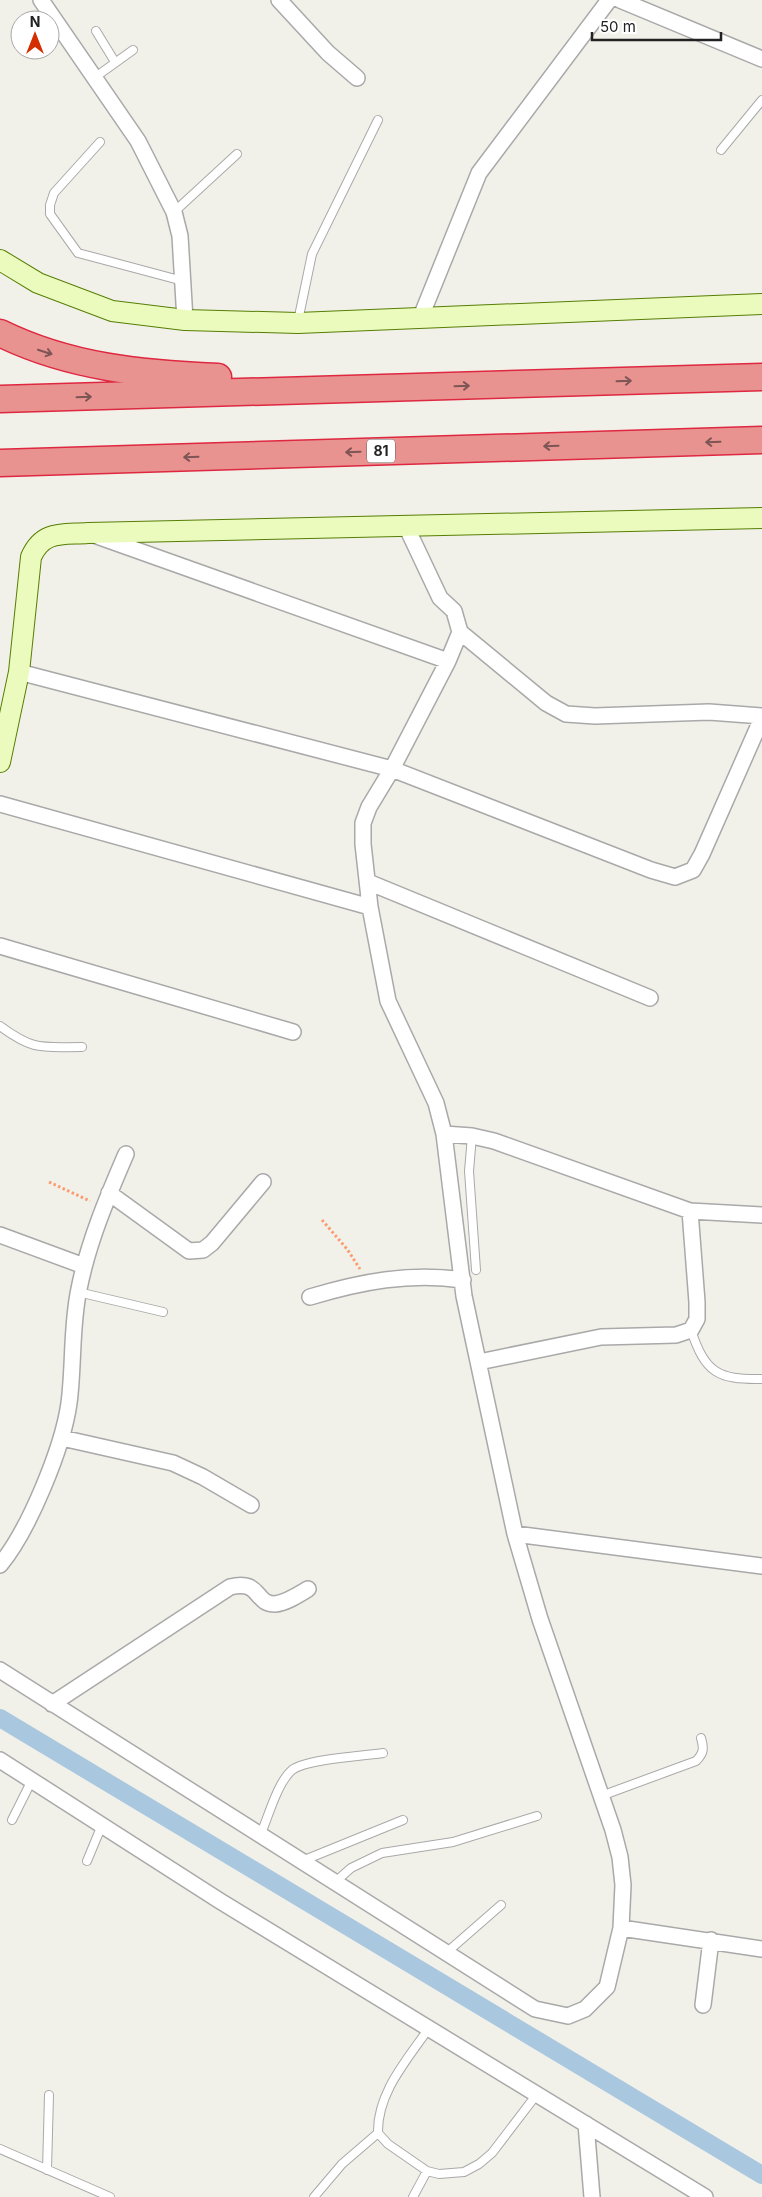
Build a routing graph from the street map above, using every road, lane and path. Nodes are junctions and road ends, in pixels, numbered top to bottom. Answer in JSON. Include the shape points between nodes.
{"nodes":[{"id":1,"x":41,"y":0,"type":"edge"},
{"id":2,"x":279,"y":0,"type":"edge"},
{"id":3,"x":609,"y":0,"type":"edge"},
{"id":4,"x":620,"y":0,"type":"edge"},
{"id":5,"x":96,"y":32,"type":"dead end"},
{"id":6,"x":133,"y":50,"type":"dead end"},
{"id":7,"x":762,"y":59,"type":"edge"},
{"id":8,"x":115,"y":62,"type":"junction"},
{"id":9,"x":94,"y":78,"type":"junction"},
{"id":10,"x":357,"y":78,"type":"dead end"},
{"id":11,"x":762,"y":100,"type":"edge"},
{"id":12,"x":378,"y":120,"type":"dead end"},
{"id":13,"x":100,"y":142,"type":"dead end"},
{"id":14,"x":721,"y":150,"type":"dead end"},
{"id":15,"x":237,"y":154,"type":"dead end"},
{"id":16,"x":174,"y":212,"type":"junction"},
{"id":17,"x":0,"y":260,"type":"edge"},
{"id":18,"x":184,"y":282,"type":"junction"},
{"id":19,"x":762,"y":304,"type":"edge"},
{"id":20,"x":420,"y":319,"type":"junction"},
{"id":21,"x":185,"y":320,"type":"junction"},
{"id":22,"x":298,"y":323,"type":"junction"},
{"id":23,"x":0,"y":333,"type":"edge"},
{"id":24,"x":762,"y":377,"type":"edge"},
{"id":25,"x":413,"y":387,"type":"junction"},
{"id":26,"x":0,"y":399,"type":"edge"},
{"id":27,"x":762,"y":440,"type":"edge"},
{"id":28,"x":0,"y":462,"type":"edge"},
{"id":29,"x":762,"y":518,"type":"edge"},
{"id":30,"x":406,"y":526,"type":"junction"},
{"id":31,"x":88,"y":534,"type":"junction"},
{"id":32,"x":460,"y":632,"type":"junction"},
{"id":33,"x":448,"y":661,"type":"junction"},
{"id":34,"x":19,"y":672,"type":"junction"},
{"id":35,"x":762,"y":717,"type":"edge"},
{"id":36,"x":0,"y":762,"type":"edge"},
{"id":37,"x":392,"y":769,"type":"junction"},
{"id":38,"x":0,"y":804,"type":"edge"},
{"id":39,"x":368,"y":882,"type":"junction"},
{"id":40,"x":370,"y":907,"type":"junction"},
{"id":41,"x":0,"y":946,"type":"edge"},
{"id":42,"x":650,"y":998,"type":"dead end"},
{"id":43,"x":0,"y":1026,"type":"edge"},
{"id":44,"x":293,"y":1032,"type":"dead end"},
{"id":45,"x":82,"y":1047,"type":"dead end"},
{"id":46,"x":444,"y":1134,"type":"junction"},
{"id":47,"x":472,"y":1136,"type":"junction"},
{"id":48,"x":126,"y":1154,"type":"dead end"},
{"id":49,"x":49,"y":1182,"type":"dead end"},
{"id":50,"x":263,"y":1182,"type":"dead end"},
{"id":51,"x":110,"y":1192,"type":"junction"},
{"id":52,"x":104,"y":1207,"type":"junction"},
{"id":53,"x":690,"y":1211,"type":"junction"},
{"id":54,"x":762,"y":1215,"type":"edge"},
{"id":55,"x":322,"y":1220,"type":"dead end"},
{"id":56,"x":0,"y":1235,"type":"edge"},
{"id":57,"x":84,"y":1266,"type":"junction"},
{"id":58,"x":476,"y":1270,"type":"dead end"},
{"id":59,"x":463,"y":1280,"type":"junction"},
{"id":60,"x":369,"y":1282,"type":"junction"},
{"id":61,"x":78,"y":1292,"type":"junction"},
{"id":62,"x":310,"y":1297,"type":"dead end"},
{"id":63,"x":163,"y":1312,"type":"dead end"},
{"id":64,"x":691,"y":1330,"type":"junction"},
{"id":65,"x":479,"y":1362,"type":"junction"},
{"id":66,"x":762,"y":1379,"type":"edge"},
{"id":67,"x":62,"y":1438,"type":"junction"},
{"id":68,"x":251,"y":1505,"type":"dead end"},
{"id":69,"x":516,"y":1534,"type":"junction"},
{"id":70,"x":0,"y":1565,"type":"edge"},
{"id":71,"x":762,"y":1566,"type":"edge"},
{"id":72,"x":308,"y":1589,"type":"dead end"},
{"id":73,"x":0,"y":1670,"type":"edge"},
{"id":74,"x":52,"y":1704,"type":"junction"},
{"id":75,"x":702,"y":1738,"type":"dead end"},
{"id":76,"x":382,"y":1753,"type":"dead end"},
{"id":77,"x":0,"y":1760,"type":"edge"},
{"id":78,"x":32,"y":1780,"type":"junction"},
{"id":79,"x":601,"y":1796,"type":"junction"},
{"id":80,"x":537,"y":1816,"type":"dead end"},
{"id":81,"x":12,"y":1820,"type":"dead end"},
{"id":82,"x":402,"y":1820,"type":"dead end"},
{"id":83,"x":102,"y":1826,"type":"junction"},
{"id":84,"x":260,"y":1836,"type":"junction"},
{"id":85,"x":87,"y":1861,"type":"dead end"},
{"id":86,"x":300,"y":1861,"type":"junction"},
{"id":87,"x":334,"y":1883,"type":"junction"},
{"id":88,"x":501,"y":1905,"type":"dead end"},
{"id":89,"x":621,"y":1928,"type":"junction"},
{"id":90,"x":711,"y":1940,"type":"junction"},
{"id":91,"x":762,"y":1949,"type":"edge"},
{"id":92,"x":446,"y":1953,"type":"junction"},
{"id":93,"x":703,"y":2005,"type":"dead end"},
{"id":94,"x":429,"y":2028,"type":"junction"},
{"id":95,"x":537,"y":2094,"type":"junction"},
{"id":96,"x":49,"y":2095,"type":"dead end"},
{"id":97,"x":586,"y":2124,"type":"junction"},
{"id":98,"x":378,"y":2133,"type":"junction"},
{"id":99,"x":0,"y":2149,"type":"edge"},
{"id":100,"x":47,"y":2170,"type":"junction"},
{"id":101,"x":427,"y":2171,"type":"junction"},
{"id":102,"x":110,"y":2197,"type":"edge"},
{"id":103,"x":314,"y":2197,"type":"edge"},
{"id":104,"x":413,"y":2197,"type":"edge"},
{"id":105,"x":592,"y":2197,"type":"edge"},
{"id":106,"x":705,"y":2197,"type":"edge"}],
"edges":[{"from":1,"to":9,"type":"street"},
{"from":2,"to":10,"type":"street","via":[[328,53]]},
{"from":3,"to":20,"type":"street","via":[[479,173]]},
{"from":4,"to":7,"type":"street"},
{"from":5,"to":8,"type":"lane"},
{"from":6,"to":8,"type":"lane"},
{"from":8,"to":9,"type":"lane"},
{"from":9,"to":16,"type":"street","via":[[138,141]]},
{"from":11,"to":14,"type":"lane"},
{"from":12,"to":22,"type":"lane","via":[[312,254]]},
{"from":13,"to":18,"type":"lane","via":[[54,193],[50,214],[78,254]]},
{"from":15,"to":16,"type":"lane"},
{"from":16,"to":18,"type":"street","via":[[180,236]]},
{"from":17,"to":21,"type":"main road","via":[[38,283],[112,311]]},
{"from":18,"to":21,"type":"street"},
{"from":19,"to":20,"type":"main road"},
{"from":20,"to":22,"type":"main road"},
{"from":21,"to":22,"type":"main road"},
{"from":23,"to":25,"type":"highway","one_way":true,"via":[[28,347],[62,358],[134,372]]},
{"from":25,"to":24,"type":"highway","one_way":true},
{"from":26,"to":25,"type":"highway","one_way":true},
{"from":27,"to":28,"type":"highway","number":"81","one_way":true},
{"from":29,"to":30,"type":"main road"},
{"from":30,"to":31,"type":"main road"},
{"from":30,"to":32,"type":"street","via":[[440,598],[454,611]]},
{"from":31,"to":33,"type":"street"},
{"from":31,"to":34,"type":"main road","via":[[48,537],[37,544],[31,557]]},
{"from":32,"to":33,"type":"street"},
{"from":32,"to":35,"type":"street","via":[[546,703],[566,714],[709,712]]},
{"from":33,"to":37,"type":"street"},
{"from":34,"to":36,"type":"main road"},
{"from":34,"to":37,"type":"street"},
{"from":35,"to":37,"type":"street","via":[[702,854],[693,870],[675,877]]},
{"from":37,"to":39,"type":"street","via":[[363,823],[362,844]]},
{"from":38,"to":40,"type":"street"},
{"from":39,"to":40,"type":"street"},
{"from":39,"to":42,"type":"street"},
{"from":40,"to":46,"type":"street","via":[[388,1001],[436,1104]]},
{"from":41,"to":44,"type":"street"},
{"from":43,"to":45,"type":"lane","via":[[29,1045]]},
{"from":46,"to":47,"type":"street"},
{"from":46,"to":59,"type":"street"},
{"from":47,"to":53,"type":"street"},
{"from":47,"to":58,"type":"lane","via":[[469,1171]]},
{"from":48,"to":51,"type":"street"},
{"from":49,"to":52,"type":"path"},
{"from":50,"to":51,"type":"street","via":[[212,1243],[203,1250],[189,1251]]},
{"from":51,"to":52,"type":"street"},
{"from":52,"to":57,"type":"street"},
{"from":53,"to":54,"type":"street"},
{"from":53,"to":64,"type":"street","via":[[697,1302],[697,1320]]},
{"from":55,"to":60,"type":"path"},
{"from":56,"to":57,"type":"street"},
{"from":57,"to":61,"type":"street"},
{"from":59,"to":60,"type":"street","via":[[440,1277]]},
{"from":59,"to":65,"type":"street"},
{"from":60,"to":62,"type":"street"},
{"from":61,"to":63,"type":"lane"},
{"from":61,"to":67,"type":"street","via":[[69,1403]]},
{"from":64,"to":65,"type":"street","via":[[676,1335],[601,1336]]},
{"from":64,"to":66,"type":"lane","via":[[706,1365],[718,1373],[744,1380]]},
{"from":65,"to":69,"type":"street"},
{"from":67,"to":68,"type":"street","via":[[173,1464]]},
{"from":67,"to":70,"type":"street","via":[[31,1512]]},
{"from":69,"to":71,"type":"street"},
{"from":69,"to":79,"type":"street","via":[[540,1619]]},
{"from":72,"to":74,"type":"street","via":[[274,1604],[265,1602],[251,1586],[240,1584],[230,1587]]},
{"from":73,"to":74,"type":"street"},
{"from":74,"to":84,"type":"street"},
{"from":75,"to":79,"type":"lane","via":[[702,1756],[696,1761]]},
{"from":76,"to":84,"type":"lane","via":[[307,1763],[292,1770],[276,1796]]},
{"from":77,"to":78,"type":"street"},
{"from":78,"to":81,"type":"lane"},
{"from":78,"to":83,"type":"street"},
{"from":79,"to":89,"type":"street","via":[[620,1857],[623,1885]]},
{"from":80,"to":87,"type":"lane","via":[[453,1842],[382,1853],[351,1868]]},
{"from":82,"to":86,"type":"lane"},
{"from":83,"to":85,"type":"lane"},
{"from":83,"to":94,"type":"street"},
{"from":84,"to":86,"type":"street"},
{"from":86,"to":87,"type":"street"},
{"from":87,"to":92,"type":"street"},
{"from":88,"to":92,"type":"lane"},
{"from":89,"to":90,"type":"street"},
{"from":89,"to":92,"type":"street","via":[[607,1987],[585,2009],[568,2016],[535,2009]]},
{"from":90,"to":91,"type":"street"},
{"from":90,"to":93,"type":"street"},
{"from":94,"to":95,"type":"street"},
{"from":94,"to":98,"type":"lane","via":[[392,2081],[380,2108]]},
{"from":95,"to":97,"type":"street"},
{"from":95,"to":101,"type":"lane","via":[[492,2153],[479,2164],[464,2172],[439,2174]]},
{"from":96,"to":100,"type":"lane"},
{"from":97,"to":105,"type":"street"},
{"from":97,"to":106,"type":"street"},
{"from":98,"to":101,"type":"lane","via":[[388,2144]]},
{"from":98,"to":103,"type":"lane","via":[[342,2164]]},
{"from":99,"to":100,"type":"lane"},
{"from":100,"to":102,"type":"lane"},
{"from":101,"to":104,"type":"lane"}]}
